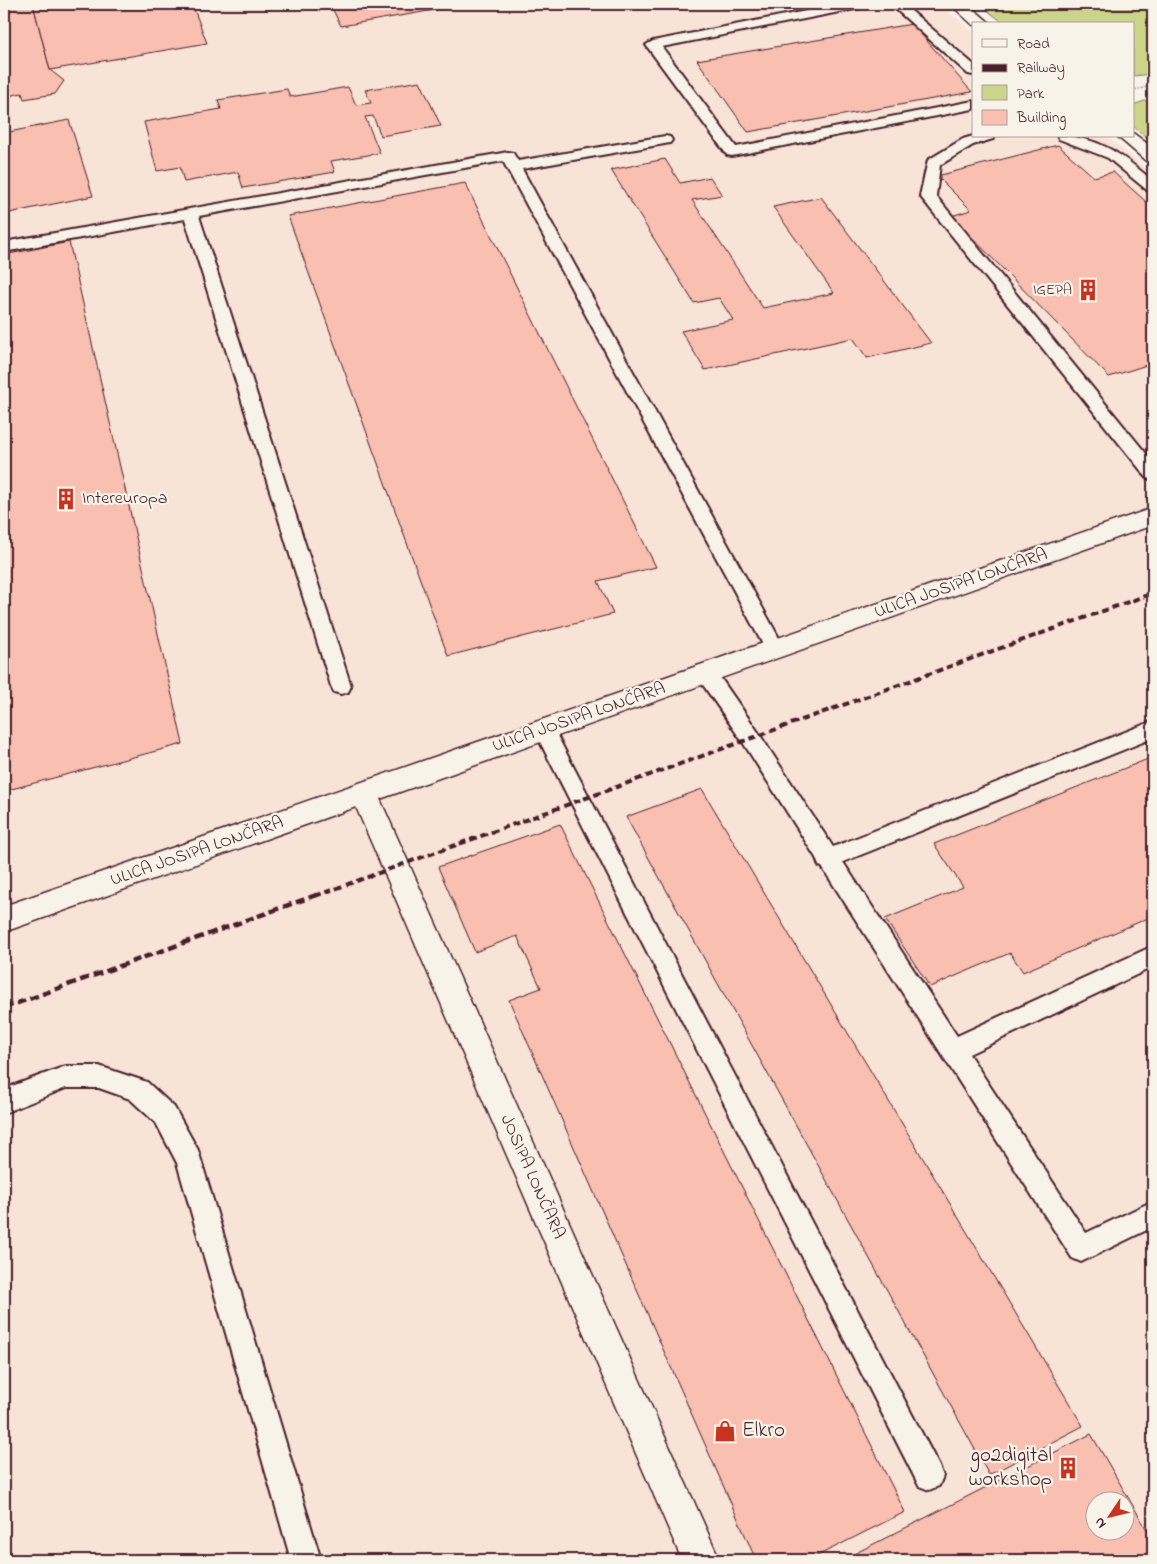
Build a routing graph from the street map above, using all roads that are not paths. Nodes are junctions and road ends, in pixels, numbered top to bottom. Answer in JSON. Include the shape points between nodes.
{"nodes":[{"id":1,"x":860,"y":4,"type":"edge"},
{"id":2,"x":896,"y":4,"type":"edge"},
{"id":3,"x":958,"y":4,"type":"edge"},
{"id":4,"x":980,"y":22,"type":"edge"},
{"id":5,"x":972,"y":70,"type":"edge"},
{"id":6,"x":972,"y":105,"type":"edge"},
{"id":7,"x":981,"y":138,"type":"edge"},
{"id":8,"x":1069,"y":138,"type":"edge"},
{"id":9,"x":1129,"y":138,"type":"edge"},
{"id":10,"x":665,"y":140,"type":"dead end"},
{"id":11,"x":1153,"y":157,"type":"edge"},
{"id":12,"x":513,"y":166,"type":"junction"},
{"id":13,"x":1153,"y":188,"type":"edge"},
{"id":14,"x":191,"y":214,"type":"junction"},
{"id":15,"x":4,"y":247,"type":"edge"},
{"id":16,"x":1153,"y":446,"type":"edge"},
{"id":17,"x":1134,"y":452,"type":"junction"},
{"id":18,"x":1153,"y":474,"type":"edge"},
{"id":19,"x":1153,"y":516,"type":"edge"},
{"id":20,"x":775,"y":649,"type":"junction"},
{"id":21,"x":706,"y":673,"type":"junction"},
{"id":22,"x":341,"y":686,"type":"dead end"},
{"id":23,"x":1153,"y":729,"type":"edge"},
{"id":24,"x":544,"y":730,"type":"junction"},
{"id":25,"x":364,"y":794,"type":"junction"},
{"id":26,"x":827,"y":859,"type":"junction"},
{"id":27,"x":4,"y":919,"type":"edge"},
{"id":28,"x":1153,"y":956,"type":"edge"},
{"id":29,"x":952,"y":1050,"type":"junction"},
{"id":30,"x":4,"y":1102,"type":"edge"},
{"id":31,"x":1153,"y":1214,"type":"edge"},
{"id":32,"x":929,"y":1476,"type":"dead end"},
{"id":33,"x":306,"y":1560,"type":"edge"},
{"id":34,"x":701,"y":1560,"type":"edge"}],
"edges":[{"from":1,"to":6,"type":"lane","via":[[653,45],[732,152]]},
{"from":2,"to":5,"type":"lane"},
{"from":3,"to":4,"type":"street"},
{"from":7,"to":17,"type":"lane","via":[[968,142],[933,163],[928,196]]},
{"from":8,"to":13,"type":"lane","via":[[1113,156]]},
{"from":9,"to":11,"type":"street"},
{"from":10,"to":12,"type":"lane"},
{"from":12,"to":14,"type":"lane","via":[[508,156]]},
{"from":12,"to":20,"type":"lane"},
{"from":14,"to":15,"type":"lane"},
{"from":14,"to":22,"type":"lane"},
{"from":16,"to":17,"type":"lane"},
{"from":17,"to":18,"type":"lane"},
{"from":19,"to":20,"type":"street","name":"ULICA JOSIPA LONČARA"},
{"from":20,"to":21,"type":"street","name":"ULICA JOSIPA LONČARA"},
{"from":21,"to":24,"type":"street","name":"ULICA JOSIPA LONČARA"},
{"from":21,"to":26,"type":"lane"},
{"from":23,"to":26,"type":"lane"},
{"from":24,"to":25,"type":"street","name":"ULICA JOSIPA LONČARA"},
{"from":24,"to":32,"type":"lane"},
{"from":25,"to":27,"type":"street","name":"ULICA JOSIPA LONČARA"},
{"from":25,"to":34,"type":"street","name":"JOSIPA LONČARA"},
{"from":26,"to":29,"type":"lane"},
{"from":28,"to":29,"type":"lane"},
{"from":29,"to":31,"type":"lane","via":[[1081,1249]]},
{"from":30,"to":33,"type":"lane","via":[[66,1077],[99,1077],[138,1090],[165,1115],[189,1159]]}]}
